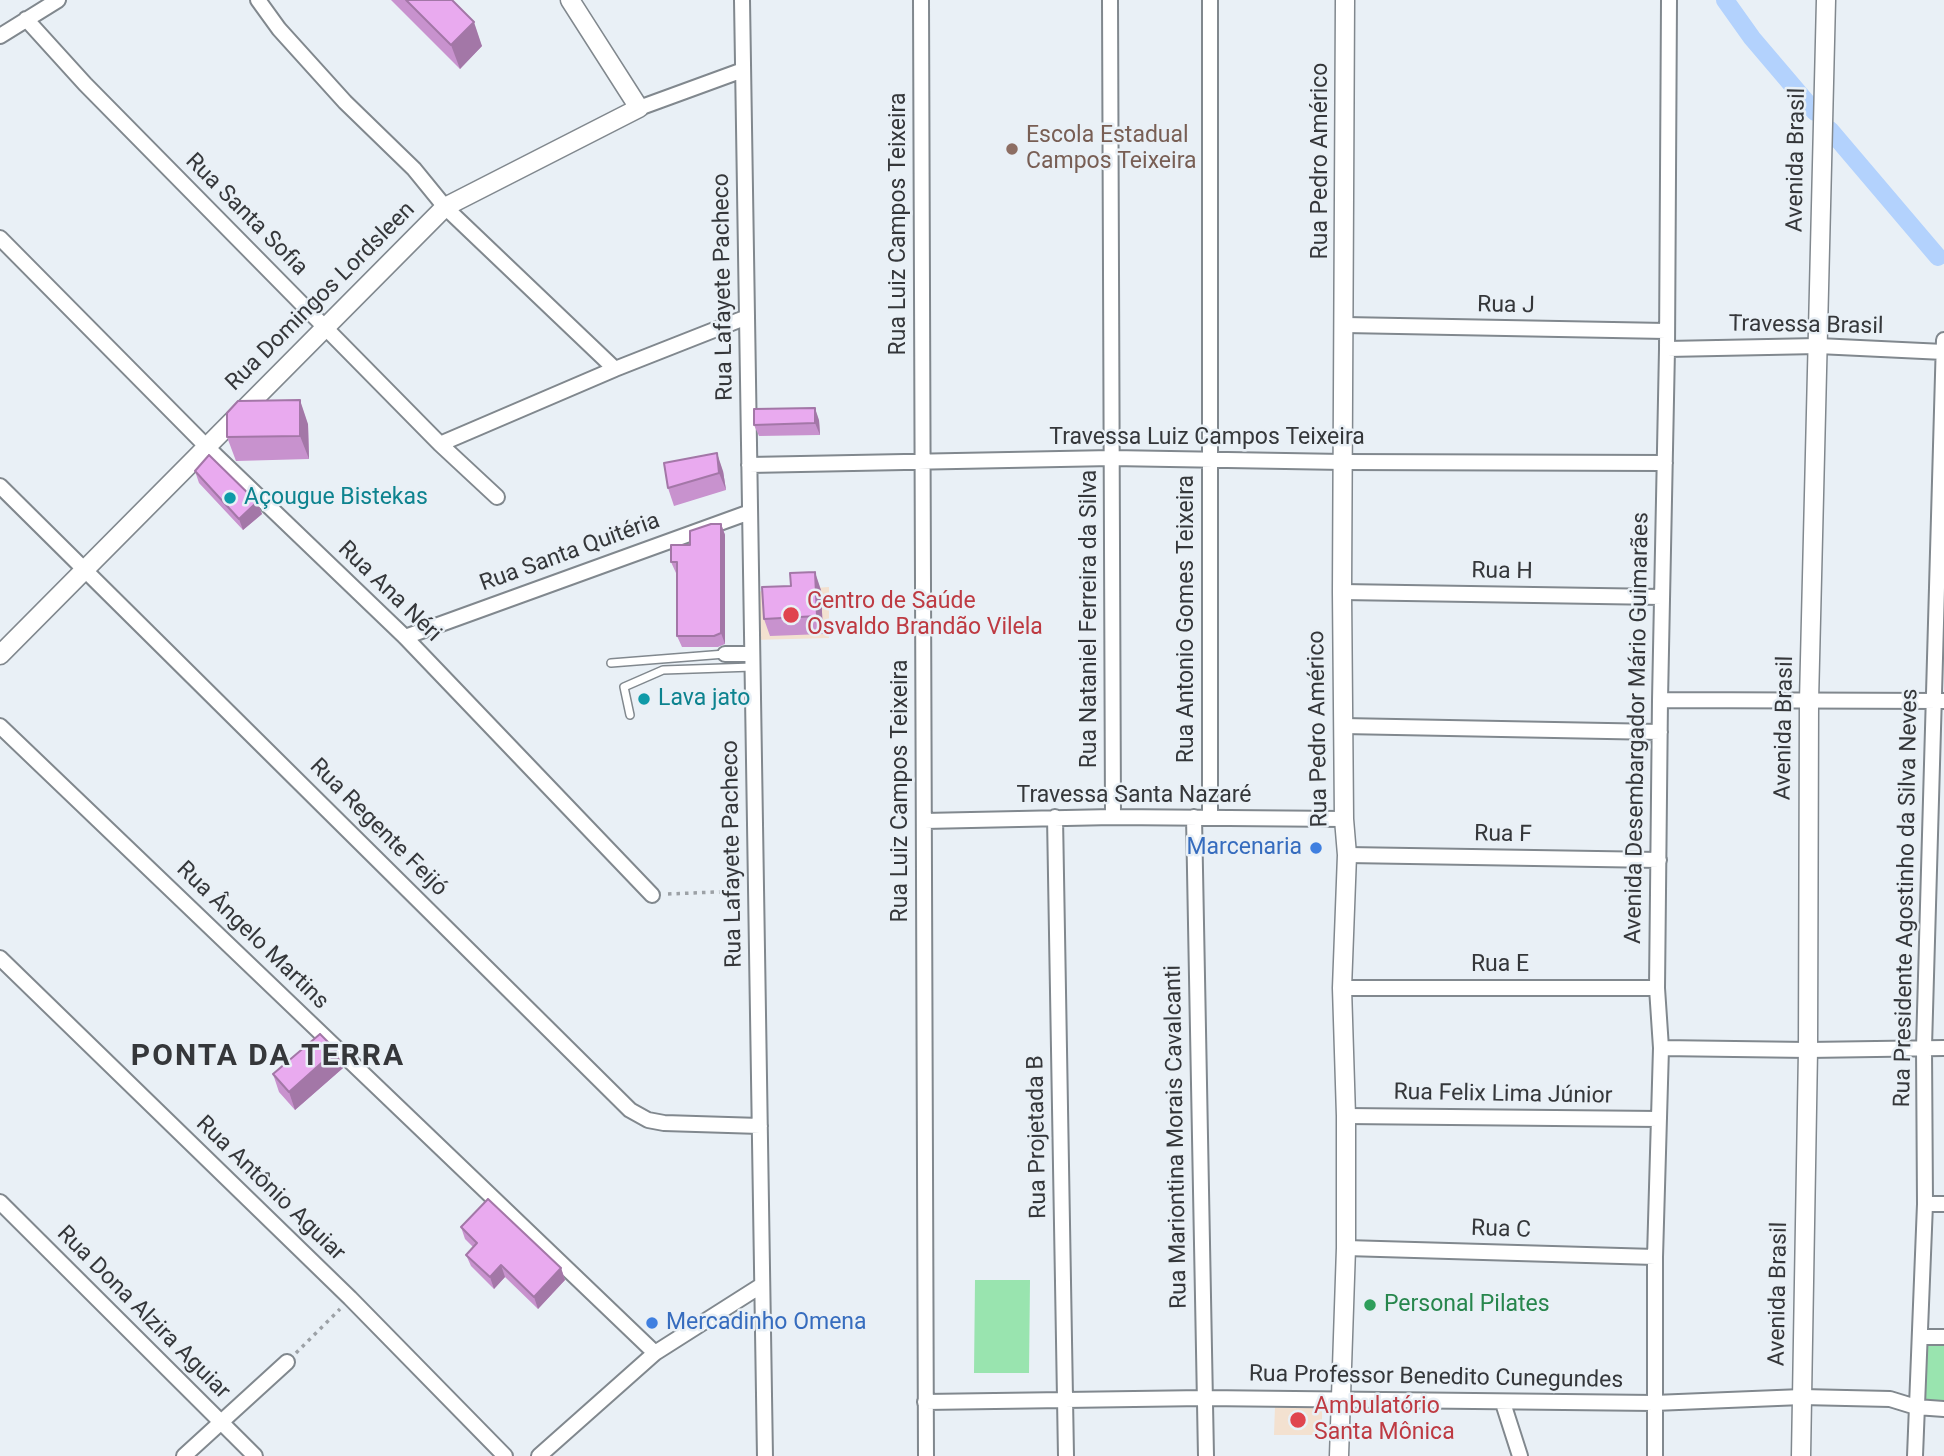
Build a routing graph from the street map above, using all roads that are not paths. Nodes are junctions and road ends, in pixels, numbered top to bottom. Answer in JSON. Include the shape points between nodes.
{"nodes":[{"id":1,"x":58,"y":0,"type":"edge"},
{"id":2,"x":258,"y":0,"type":"edge"},
{"id":3,"x":570,"y":0,"type":"edge"},
{"id":4,"x":742,"y":0,"type":"edge"},
{"id":5,"x":921,"y":0,"type":"edge"},
{"id":6,"x":1110,"y":0,"type":"edge"},
{"id":7,"x":1210,"y":0,"type":"edge"},
{"id":8,"x":1345,"y":0,"type":"edge"},
{"id":9,"x":1669,"y":0,"type":"edge"},
{"id":10,"x":1826,"y":0,"type":"edge"},
{"id":11,"x":26,"y":19,"type":"junction"},
{"id":12,"x":0,"y":36,"type":"edge"},
{"id":13,"x":743,"y":70,"type":"junction"},
{"id":14,"x":639,"y":108,"type":"junction"},
{"id":15,"x":445,"y":207,"type":"junction"},
{"id":16,"x":0,"y":238,"type":"edge"},
{"id":17,"x":747,"y":317,"type":"junction"},
{"id":18,"x":1345,"y":325,"type":"junction"},
{"id":19,"x":325,"y":328,"type":"junction"},
{"id":20,"x":1666,"y":331,"type":"junction"},
{"id":21,"x":1944,"y":340,"type":"edge"},
{"id":22,"x":1818,"y":346,"type":"junction"},
{"id":23,"x":1667,"y":348,"type":"junction"},
{"id":24,"x":1944,"y":352,"type":"edge"},
{"id":25,"x":615,"y":369,"type":"junction"},
{"id":26,"x":440,"y":444,"type":"junction"},
{"id":27,"x":207,"y":447,"type":"junction"},
{"id":28,"x":1112,"y":458,"type":"junction"},
{"id":29,"x":1210,"y":458,"type":"junction"},
{"id":30,"x":923,"y":462,"type":"junction"},
{"id":31,"x":1343,"y":462,"type":"junction"},
{"id":32,"x":1665,"y":463,"type":"junction"},
{"id":33,"x":749,"y":465,"type":"junction"},
{"id":34,"x":0,"y":486,"type":"edge"},
{"id":35,"x":497,"y":497,"type":"dead end"},
{"id":36,"x":750,"y":512,"type":"junction"},
{"id":37,"x":84,"y":569,"type":"junction"},
{"id":38,"x":1342,"y":592,"type":"junction"},
{"id":39,"x":1662,"y":597,"type":"junction"},
{"id":40,"x":405,"y":637,"type":"junction"},
{"id":41,"x":725,"y":654,"type":"joint"},
{"id":42,"x":0,"y":655,"type":"edge"},
{"id":43,"x":752,"y":660,"type":"junction"},
{"id":44,"x":611,"y":663,"type":"dead end"},
{"id":45,"x":1660,"y":700,"type":"junction"},
{"id":46,"x":1808,"y":701,"type":"junction"},
{"id":47,"x":1939,"y":701,"type":"edge"},
{"id":48,"x":630,"y":715,"type":"dead end"},
{"id":49,"x":0,"y":726,"type":"edge"},
{"id":50,"x":1343,"y":726,"type":"junction"},
{"id":51,"x":1660,"y":732,"type":"junction"},
{"id":52,"x":1055,"y":817,"type":"junction"},
{"id":53,"x":1113,"y":817,"type":"junction"},
{"id":54,"x":1194,"y":817,"type":"junction"},
{"id":55,"x":1210,"y":817,"type":"junction"},
{"id":56,"x":1344,"y":819,"type":"junction"},
{"id":57,"x":924,"y":821,"type":"junction"},
{"id":58,"x":1938,"y":837,"type":"edge"},
{"id":59,"x":1347,"y":855,"type":"junction"},
{"id":60,"x":1659,"y":860,"type":"junction"},
{"id":61,"x":652,"y":895,"type":"road end"},
{"id":62,"x":0,"y":958,"type":"edge"},
{"id":63,"x":1342,"y":988,"type":"junction"},
{"id":64,"x":1657,"y":988,"type":"junction"},
{"id":65,"x":1924,"y":1047,"type":"junction"},
{"id":66,"x":1661,"y":1048,"type":"junction"},
{"id":67,"x":1944,"y":1048,"type":"edge"},
{"id":68,"x":1808,"y":1050,"type":"junction"},
{"id":69,"x":1346,"y":1116,"type":"junction"},
{"id":70,"x":1658,"y":1119,"type":"junction"},
{"id":71,"x":760,"y":1126,"type":"junction"},
{"id":72,"x":0,"y":1202,"type":"edge"},
{"id":73,"x":1925,"y":1204,"type":"junction"},
{"id":74,"x":1944,"y":1204,"type":"edge"},
{"id":75,"x":1346,"y":1248,"type":"junction"},
{"id":76,"x":1655,"y":1257,"type":"junction"},
{"id":77,"x":762,"y":1285,"type":"junction"},
{"id":78,"x":1920,"y":1337,"type":"junction"},
{"id":79,"x":1944,"y":1337,"type":"edge"},
{"id":80,"x":654,"y":1353,"type":"junction"},
{"id":81,"x":287,"y":1362,"type":"road end"},
{"id":82,"x":1204,"y":1398,"type":"junction"},
{"id":83,"x":1802,"y":1398,"type":"junction"},
{"id":84,"x":1066,"y":1399,"type":"junction"},
{"id":85,"x":1339,"y":1399,"type":"junction"},
{"id":86,"x":925,"y":1402,"type":"junction"},
{"id":87,"x":1503,"y":1403,"type":"junction"},
{"id":88,"x":1654,"y":1403,"type":"junction"},
{"id":89,"x":1916,"y":1407,"type":"junction"},
{"id":90,"x":1944,"y":1409,"type":"edge"},
{"id":91,"x":220,"y":1422,"type":"junction"},
{"id":92,"x":184,"y":1456,"type":"edge"},
{"id":93,"x":255,"y":1456,"type":"edge"},
{"id":94,"x":505,"y":1456,"type":"edge"},
{"id":95,"x":539,"y":1456,"type":"edge"},
{"id":96,"x":765,"y":1456,"type":"edge"},
{"id":97,"x":926,"y":1456,"type":"edge"},
{"id":98,"x":1066,"y":1456,"type":"edge"},
{"id":99,"x":1206,"y":1456,"type":"edge"},
{"id":100,"x":1339,"y":1456,"type":"edge"},
{"id":101,"x":1520,"y":1456,"type":"edge"},
{"id":102,"x":1655,"y":1456,"type":"edge"},
{"id":103,"x":1801,"y":1456,"type":"edge"},
{"id":104,"x":1915,"y":1456,"type":"edge"}],
"edges":[{"from":1,"to":11,"type":"street"},
{"from":2,"to":15,"type":"street","via":[[279,29]]},
{"from":3,"to":14,"type":"street"},
{"from":4,"to":13,"type":"street","name":"Rua Lafayete Pacheco"},
{"from":5,"to":30,"type":"street","name":"Rua Luiz Campos Teixeira"},
{"from":6,"to":28,"type":"street","name":"Rua Nataniel Ferreira da Silva"},
{"from":7,"to":29,"type":"street","name":"Rua Antonio Gomes Teixeira"},
{"from":8,"to":18,"type":"street","name":"Rua Pedro Américo"},
{"from":9,"to":20,"type":"street","name":"Avenida Desembargador Mário Guimarães"},
{"from":10,"to":22,"type":"street","name":"Avenida Brasil"},
{"from":11,"to":12,"type":"street"},
{"from":11,"to":19,"type":"street","name":"Rua Santa Sofia"},
{"from":13,"to":14,"type":"street","name":"Rua Domingos Lordsleen"},
{"from":13,"to":17,"type":"street","name":"Rua Lafayete Pacheco"},
{"from":14,"to":15,"type":"street","name":"Rua Domingos Lordsleen"},
{"from":15,"to":19,"type":"street","name":"Rua Domingos Lordsleen"},
{"from":15,"to":25,"type":"street"},
{"from":16,"to":27,"type":"street","name":"Rua Ana Néri"},
{"from":17,"to":25,"type":"street"},
{"from":17,"to":33,"type":"street","name":"Rua Lafayete Pacheco"},
{"from":18,"to":20,"type":"street","name":"Rua J"},
{"from":18,"to":31,"type":"street","name":"Rua Pedro Américo"},
{"from":19,"to":26,"type":"street","name":"Rua Santa Sofia"},
{"from":19,"to":27,"type":"street","name":"Rua Domingos Lordsleen"},
{"from":20,"to":23,"type":"street","name":"Avenida Desembargador Mário Guimarães"},
{"from":21,"to":24,"type":"street","name":"Rua Presidente Agostinho da Silva Neves"},
{"from":22,"to":23,"type":"street","name":"Travessa Brasil"},
{"from":22,"to":24,"type":"street","name":"Travessa Brasil"},
{"from":22,"to":46,"type":"street","name":"Avenida Brasil"},
{"from":23,"to":32,"type":"street","name":"Avenida Desembargador Mário Guimarães"},
{"from":24,"to":47,"type":"street","name":"Rua Presidente Agostinho da Silva Neves"},
{"from":25,"to":26,"type":"street"},
{"from":26,"to":35,"type":"street","name":"Rua Santa Sofia"},
{"from":27,"to":37,"type":"street","name":"Rua Domingos Lordsleen"},
{"from":27,"to":40,"type":"street","name":"Rua Ana Néri"},
{"from":28,"to":29,"type":"street","name":"Travessa Luiz Campos Teixeira"},
{"from":28,"to":30,"type":"street","name":"Travessa Luiz Campos Teixeira"},
{"from":28,"to":53,"type":"street","name":"Rua Nataniel Ferreira da Silva"},
{"from":29,"to":31,"type":"street","name":"Travessa Luiz Campos Teixeira"},
{"from":29,"to":55,"type":"street","name":"Rua Antonio Gomes Teixeira"},
{"from":30,"to":33,"type":"street","name":"Travessa Luiz Campos Teixeira"},
{"from":30,"to":57,"type":"street","name":"Rua Luiz Campos Teixeira"},
{"from":31,"to":32,"type":"street","name":"Travessa Luiz Campos Teixeira"},
{"from":31,"to":38,"type":"street","name":"Rua Pedro Américo"},
{"from":32,"to":39,"type":"street","name":"Avenida Desembargador Mário Guimarães"},
{"from":33,"to":36,"type":"street","name":"Rua Lafayete Pacheco"},
{"from":34,"to":37,"type":"street","name":"Rua Regente Feijó"},
{"from":36,"to":40,"type":"street","name":"Rua Santa Quitéria"},
{"from":36,"to":43,"type":"street","name":"Rua Lafayete Pacheco"},
{"from":37,"to":42,"type":"street","name":"Rua Domingos Lordsleen"},
{"from":37,"to":71,"type":"street","name":"Rua Regente Feijó","via":[[630,1110],[664,1123]]},
{"from":38,"to":39,"type":"street","name":"Rua H"},
{"from":38,"to":50,"type":"street","name":"Rua Pedro Américo"},
{"from":39,"to":45,"type":"street","name":"Avenida Desembargador Mário Guimarães"},
{"from":40,"to":61,"type":"street","name":"Rua Ana Néri"},
{"from":41,"to":43,"type":"street"},
{"from":41,"to":44,"type":"lane"},
{"from":43,"to":48,"type":"lane","via":[[663,670],[624,687]]},
{"from":43,"to":71,"type":"street","name":"Rua Lafayete Pacheco"},
{"from":45,"to":46,"type":"street"},
{"from":45,"to":51,"type":"street","name":"Avenida Desembargador Mário Guimarães"},
{"from":46,"to":47,"type":"street"},
{"from":46,"to":68,"type":"street","name":"Avenida Brasil"},
{"from":47,"to":58,"type":"street","name":"Rua Presidente Agostinho da Silva Neves"},
{"from":49,"to":80,"type":"street","name":"Rua Ângelo Martins"},
{"from":50,"to":51,"type":"street"},
{"from":50,"to":56,"type":"street","name":"Rua Pedro Américo"},
{"from":51,"to":60,"type":"street","name":"Avenida Desembargador Mário Guimarães"},
{"from":52,"to":53,"type":"street","name":"Travessa Santa Nazaré"},
{"from":52,"to":57,"type":"street","name":"Travessa Santa Nazaré"},
{"from":52,"to":84,"type":"street","name":"Rua Projetada B"},
{"from":53,"to":54,"type":"street","name":"Travessa Santa Nazaré"},
{"from":54,"to":55,"type":"street","name":"Travessa Santa Nazaré"},
{"from":54,"to":82,"type":"street","name":"Rua Mariontina Morais Cavalcanti"},
{"from":55,"to":56,"type":"street","name":"Travessa Santa Nazaré"},
{"from":56,"to":59,"type":"street","name":"Rua Pedro Américo"},
{"from":57,"to":86,"type":"street","name":"Rua Luiz Campos Teixeira"},
{"from":58,"to":65,"type":"street","name":"Rua Presidente Agostinho da Silva Neves"},
{"from":59,"to":60,"type":"street","name":"Rua F"},
{"from":59,"to":63,"type":"street","name":"Rua Pedro Américo"},
{"from":60,"to":64,"type":"street","name":"Avenida Desembargador Mário Guimarães"},
{"from":62,"to":94,"type":"street","name":"Rua Antônio Aguiar","via":[[350,1298]]},
{"from":63,"to":64,"type":"street","name":"Rua E"},
{"from":63,"to":69,"type":"street","name":"Rua Pedro Américo"},
{"from":64,"to":66,"type":"street","name":"Avenida Desembargador Mário Guimarães"},
{"from":65,"to":67,"type":"street"},
{"from":65,"to":68,"type":"street"},
{"from":65,"to":73,"type":"street","name":"Rua Presidente Agostinho da Silva Neves"},
{"from":66,"to":68,"type":"street"},
{"from":66,"to":70,"type":"street","name":"Avenida Desembargador Mário Guimarães"},
{"from":68,"to":83,"type":"street","name":"Avenida Brasil"},
{"from":69,"to":70,"type":"street","name":"Rua Felix Lima Júnior"},
{"from":69,"to":75,"type":"street","name":"Rua Pedro Américo"},
{"from":70,"to":76,"type":"street","name":"Avenida Desembargador Mário Guimarães"},
{"from":71,"to":77,"type":"street","name":"Rua Lafayete Pacheco"},
{"from":72,"to":91,"type":"street","name":"Rua Dona Alzira Aguiar"},
{"from":73,"to":74,"type":"street"},
{"from":73,"to":78,"type":"street","name":"Rua Presidente Agostinho da Silva Neves"},
{"from":75,"to":76,"type":"street","name":"Rua C"},
{"from":75,"to":85,"type":"street","name":"Rua Pedro Américo"},
{"from":76,"to":88,"type":"street","name":"Avenida Desembargador Mário Guimarães"},
{"from":77,"to":80,"type":"street"},
{"from":77,"to":96,"type":"street","name":"Rua Lafayete Pacheco"},
{"from":78,"to":79,"type":"street"},
{"from":78,"to":89,"type":"street","name":"Rua Presidente Agostinho da Silva Neves"},
{"from":80,"to":95,"type":"street"},
{"from":81,"to":91,"type":"street"},
{"from":82,"to":84,"type":"street","name":"Rua Professor Benedito Cunegundes"},
{"from":82,"to":85,"type":"street","name":"Rua Professor Benedito Cunegundes"},
{"from":82,"to":99,"type":"street","name":"Rua Mariontina Morais Cavalcanti"},
{"from":83,"to":88,"type":"street","name":"Rua Professor Benedito Cunegundes"},
{"from":83,"to":89,"type":"street","name":"Rua Professor Benedito Cunegundes","via":[[1889,1399]]},
{"from":83,"to":103,"type":"street","name":"Avenida Brasil"},
{"from":84,"to":86,"type":"street","name":"Rua Professor Benedito Cunegundes"},
{"from":84,"to":98,"type":"street","name":"Rua Projetada B"},
{"from":85,"to":87,"type":"street","name":"Rua Professor Benedito Cunegundes"},
{"from":85,"to":100,"type":"street","name":"Rua Pedro Américo"},
{"from":86,"to":97,"type":"street","name":"Rua Luiz Campos Teixeira"},
{"from":87,"to":88,"type":"street","name":"Rua Professor Benedito Cunegundes"},
{"from":87,"to":101,"type":"street"},
{"from":88,"to":102,"type":"street","name":"Avenida Desembargador Mário Guimarães"},
{"from":89,"to":90,"type":"street","name":"Rua Professor Benedito Cunegundes"},
{"from":89,"to":104,"type":"street","name":"Rua Presidente Agostinho da Silva Neves"},
{"from":91,"to":92,"type":"street"},
{"from":91,"to":93,"type":"street","name":"Rua Dona Alzira Aguiar"}]}
